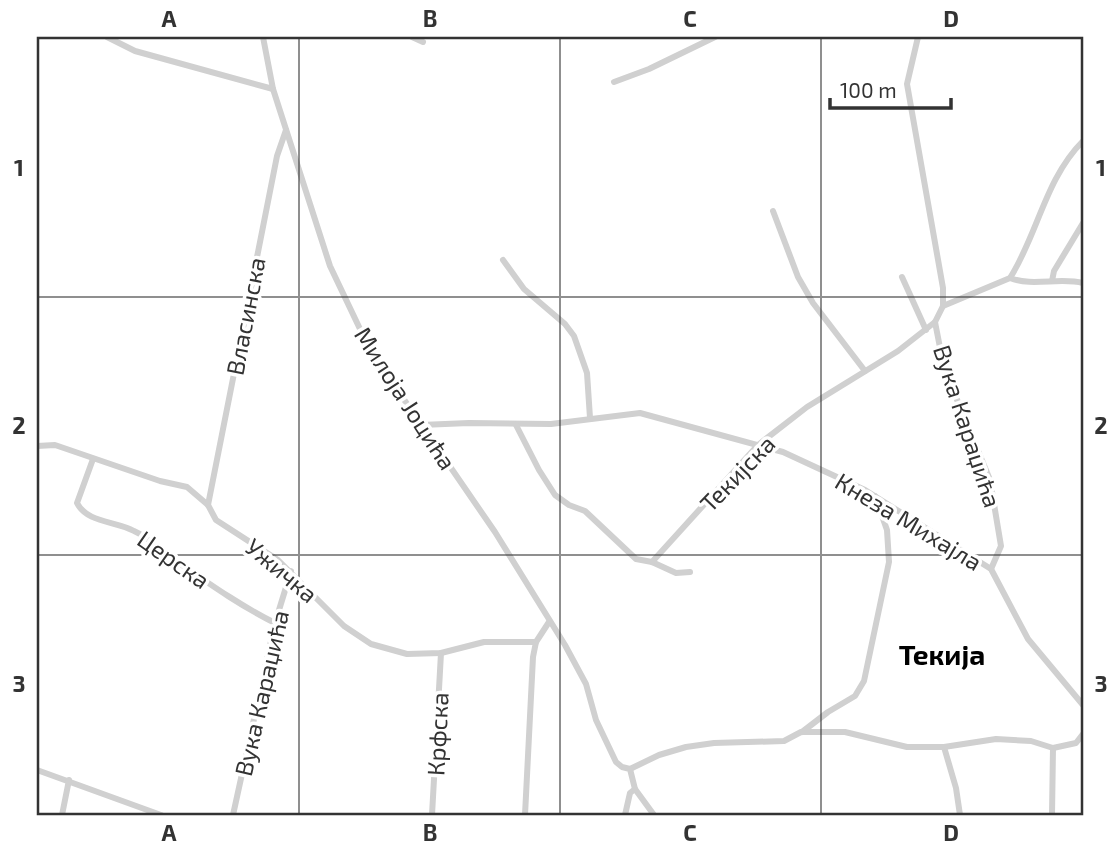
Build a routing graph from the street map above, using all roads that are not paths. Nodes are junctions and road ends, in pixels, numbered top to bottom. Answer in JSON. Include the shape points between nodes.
{"nodes":[{"id":1,"x":107,"y":37,"type":"edge"},
{"id":2,"x":263,"y":37,"type":"edge"},
{"id":3,"x":412,"y":37,"type":"edge"},
{"id":4,"x":715,"y":37,"type":"edge"},
{"id":5,"x":918,"y":37,"type":"edge"},
{"id":6,"x":423,"y":43,"type":"dead end"},
{"id":7,"x":614,"y":82,"type":"dead end"},
{"id":8,"x":273,"y":89,"type":"junction"},
{"id":9,"x":286,"y":128,"type":"junction"},
{"id":10,"x":1083,"y":141,"type":"edge"},
{"id":11,"x":773,"y":211,"type":"dead end"},
{"id":12,"x":1083,"y":223,"type":"edge"},
{"id":13,"x":503,"y":260,"type":"dead end"},
{"id":14,"x":902,"y":277,"type":"dead end"},
{"id":15,"x":1010,"y":278,"type":"junction"},
{"id":16,"x":1052,"y":281,"type":"junction"},
{"id":17,"x":1083,"y":283,"type":"edge"},
{"id":18,"x":943,"y":306,"type":"junction"},
{"id":19,"x":935,"y":322,"type":"junction"},
{"id":20,"x":926,"y":330,"type":"junction"},
{"id":21,"x":865,"y":371,"type":"junction"},
{"id":22,"x":590,"y":418,"type":"junction"},
{"id":23,"x":421,"y":425,"type":"junction"},
{"id":24,"x":516,"y":425,"type":"junction"},
{"id":25,"x":758,"y":445,"type":"junction"},
{"id":26,"x":37,"y":446,"type":"edge"},
{"id":27,"x":93,"y":459,"type":"junction"},
{"id":28,"x":875,"y":496,"type":"junction"},
{"id":29,"x":208,"y":505,"type":"junction"},
{"id":30,"x":652,"y":562,"type":"junction"},
{"id":31,"x":991,"y":569,"type":"junction"},
{"id":32,"x":291,"y":571,"type":"junction"},
{"id":33,"x":690,"y":572,"type":"dead end"},
{"id":34,"x":549,"y":622,"type":"junction"},
{"id":35,"x":275,"y":623,"type":"junction"},
{"id":36,"x":536,"y":642,"type":"junction"},
{"id":37,"x":441,"y":653,"type":"junction"},
{"id":38,"x":1083,"y":705,"type":"edge"},
{"id":39,"x":801,"y":732,"type":"junction"},
{"id":40,"x":1083,"y":734,"type":"edge"},
{"id":41,"x":944,"y":747,"type":"junction"},
{"id":42,"x":1053,"y":748,"type":"junction"},
{"id":43,"x":630,"y":769,"type":"junction"},
{"id":44,"x":37,"y":770,"type":"edge"},
{"id":45,"x":68,"y":780,"type":"junction"},
{"id":46,"x":635,"y":789,"type":"junction"},
{"id":47,"x":62,"y":815,"type":"edge"},
{"id":48,"x":160,"y":815,"type":"edge"},
{"id":49,"x":233,"y":815,"type":"edge"},
{"id":50,"x":432,"y":815,"type":"edge"},
{"id":51,"x":525,"y":815,"type":"edge"},
{"id":52,"x":625,"y":815,"type":"edge"},
{"id":53,"x":654,"y":815,"type":"edge"},
{"id":54,"x":960,"y":815,"type":"edge"},
{"id":55,"x":1052,"y":815,"type":"edge"}],
"edges":[{"from":1,"to":8,"type":"street","via":[[135,51]]},
{"from":2,"to":8,"type":"street","name":"Милоја Јоцића"},
{"from":3,"to":6,"type":"street"},
{"from":4,"to":7,"type":"street"},
{"from":5,"to":18,"type":"street","via":[[907,84]]},
{"from":8,"to":9,"type":"street","name":"Милоја Јоцића"},
{"from":9,"to":23,"type":"street","name":"Милоја Јоцића","via":[[330,266],[370,349]]},
{"from":9,"to":29,"type":"street","name":"Власинска"},
{"from":10,"to":15,"type":"street","via":[[1055,178]]},
{"from":11,"to":21,"type":"street","via":[[798,277]]},
{"from":12,"to":16,"type":"street"},
{"from":13,"to":22,"type":"street","via":[[524,289],[574,336],[587,373]]},
{"from":14,"to":20,"type":"street"},
{"from":15,"to":16,"type":"street"},
{"from":15,"to":18,"type":"street"},
{"from":16,"to":17,"type":"street"},
{"from":18,"to":19,"type":"street"},
{"from":19,"to":20,"type":"street","name":"Текијска"},
{"from":19,"to":31,"type":"street","name":"Вука Караџића","via":[[944,368],[990,480],[1001,546]]},
{"from":20,"to":21,"type":"street","name":"Текијска"},
{"from":21,"to":25,"type":"street","name":"Текијска"},
{"from":22,"to":24,"type":"street","name":"Кнеза Михајла"},
{"from":22,"to":25,"type":"street","name":"Кнеза Михајла","via":[[640,413]]},
{"from":23,"to":24,"type":"street","name":"Кнеза Михајла"},
{"from":23,"to":34,"type":"street","name":"Милоја Јоцића","via":[[495,532]]},
{"from":24,"to":30,"type":"street","via":[[555,495],[585,511],[636,559]]},
{"from":25,"to":28,"type":"street","name":"Кнеза Михајла","via":[[783,452]]},
{"from":25,"to":30,"type":"street","name":"Текијска"},
{"from":26,"to":27,"type":"street","name":"Ужичка","via":[[55,445]]},
{"from":27,"to":29,"type":"street","name":"Ужичка","via":[[187,487]]},
{"from":27,"to":35,"type":"street","name":"Церска","via":[[77,503],[85,514],[151,540],[242,606]]},
{"from":28,"to":31,"type":"street","name":"Кнеза Михајла"},
{"from":28,"to":39,"type":"street","via":[[887,530],[889,562],[864,681],[855,696]]},
{"from":29,"to":32,"type":"street","name":"Ужичка","via":[[216,520]]},
{"from":30,"to":33,"type":"street","via":[[676,573]]},
{"from":31,"to":38,"type":"street","name":"Кнеза Михајла","via":[[1028,639]]},
{"from":32,"to":35,"type":"street","name":"Вука Караџића"},
{"from":32,"to":37,"type":"street","name":"Ужичка","via":[[344,626],[371,644],[407,654]]},
{"from":34,"to":36,"type":"street"},
{"from":34,"to":43,"type":"street","name":"Милоја Јоцића","via":[[586,684],[596,720],[616,762]]},
{"from":35,"to":49,"type":"street","name":"Вука Караџића"},
{"from":36,"to":37,"type":"street","name":"Ужичка","via":[[484,642]]},
{"from":36,"to":51,"type":"street"},
{"from":37,"to":50,"type":"street","name":"Крфска"},
{"from":39,"to":41,"type":"street","via":[[845,732],[907,747]]},
{"from":39,"to":43,"type":"street","via":[[784,741],[685,747]]},
{"from":40,"to":42,"type":"street","via":[[1076,743]]},
{"from":41,"to":42,"type":"street","via":[[996,739]]},
{"from":41,"to":54,"type":"street"},
{"from":42,"to":55,"type":"street"},
{"from":43,"to":46,"type":"street"},
{"from":44,"to":45,"type":"street"},
{"from":45,"to":47,"type":"street"},
{"from":45,"to":48,"type":"street"},
{"from":46,"to":52,"type":"street"},
{"from":46,"to":53,"type":"street"}]}
